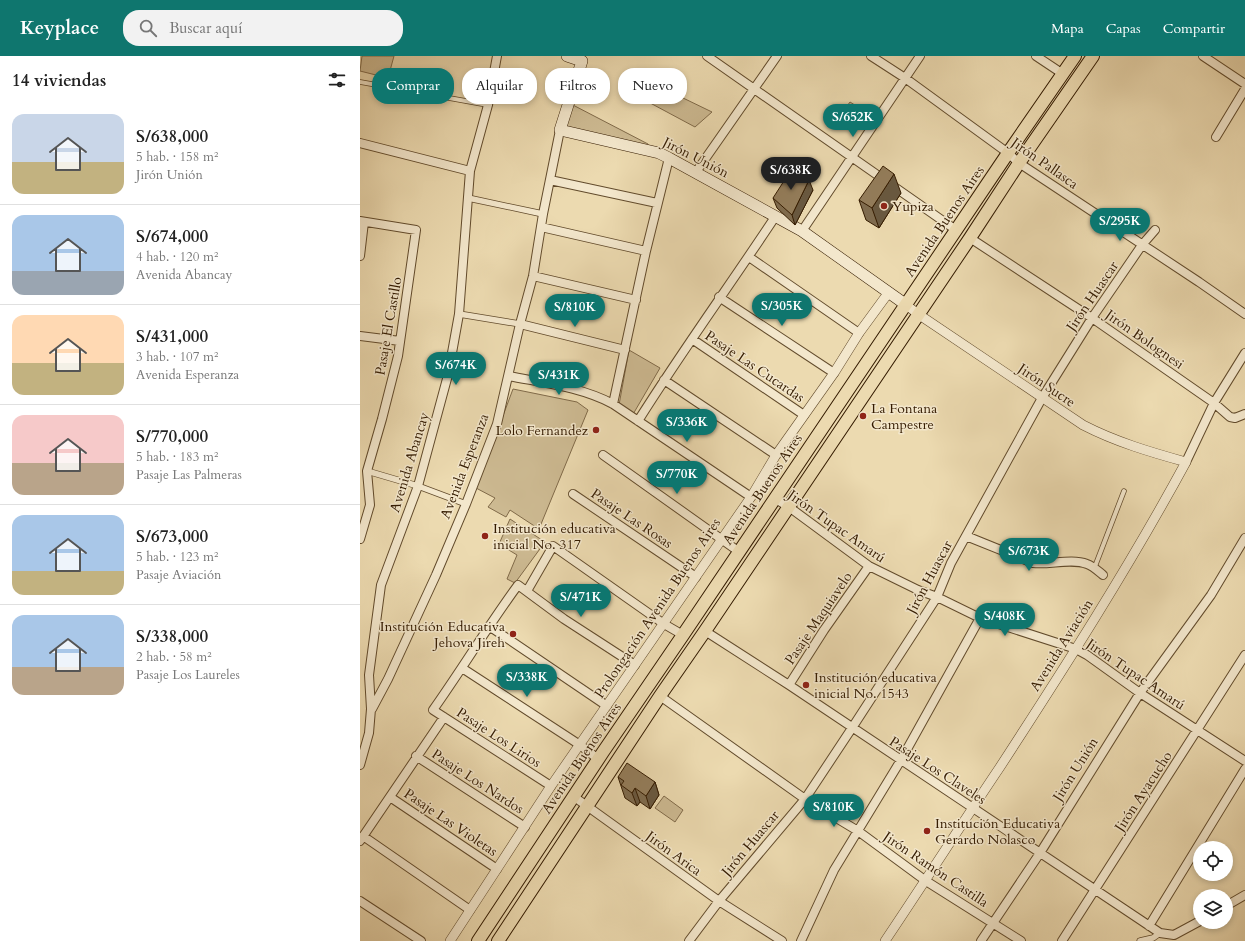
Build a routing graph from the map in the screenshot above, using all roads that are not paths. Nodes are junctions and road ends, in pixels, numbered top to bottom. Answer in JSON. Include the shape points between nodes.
{"nodes":[{"id":1,"x":497,"y":56,"type":"edge"},
{"id":2,"x":567,"y":56,"type":"edge"},
{"id":3,"x":707,"y":56,"type":"edge"},
{"id":4,"x":777,"y":56,"type":"edge"},
{"id":5,"x":871,"y":56,"type":"edge"},
{"id":6,"x":920,"y":56,"type":"edge"},
{"id":7,"x":1036,"y":56,"type":"edge"},
{"id":8,"x":1075,"y":56,"type":"edge"},
{"id":9,"x":1093,"y":56,"type":"edge"},
{"id":10,"x":1208,"y":57,"type":"edge"},
{"id":11,"x":583,"y":58,"type":"edge"},
{"id":12,"x":1063,"y":74,"type":"junction"},
{"id":13,"x":904,"y":78,"type":"junction"},
{"id":14,"x":360,"y":82,"type":"edge"},
{"id":15,"x":1245,"y":84,"type":"edge"},
{"id":16,"x":755,"y":89,"type":"junction"},
{"id":17,"x":1245,"y":89,"type":"edge"},
{"id":18,"x":488,"y":105,"type":"junction"},
{"id":19,"x":560,"y":130,"type":"junction"},
{"id":20,"x":1216,"y":137,"type":"dead end"},
{"id":21,"x":360,"y":143,"type":"edge"},
{"id":22,"x":1008,"y":153,"type":"junction"},
{"id":23,"x":852,"y":157,"type":"junction"},
{"id":24,"x":669,"y":158,"type":"junction"},
{"id":25,"x":1019,"y":163,"type":"junction"},
{"id":26,"x":470,"y":171,"type":"junction"},
{"id":27,"x":696,"y":172,"type":"junction"},
{"id":28,"x":550,"y":180,"type":"junction"},
{"id":29,"x":468,"y":198,"type":"junction"},
{"id":30,"x":657,"y":203,"type":"junction"},
{"id":31,"x":543,"y":214,"type":"junction"},
{"id":32,"x":775,"y":217,"type":"junction"},
{"id":33,"x":362,"y":222,"type":"edge"},
{"id":34,"x":541,"y":227,"type":"junction"},
{"id":35,"x":956,"y":230,"type":"junction"},
{"id":36,"x":1155,"y":230,"type":"dead end"},
{"id":37,"x":802,"y":231,"type":"junction"},
{"id":38,"x":970,"y":238,"type":"junction"},
{"id":39,"x":1142,"y":245,"type":"junction"},
{"id":40,"x":646,"y":251,"type":"junction"},
{"id":41,"x":360,"y":256,"type":"edge"},
{"id":42,"x":749,"y":257,"type":"junction"},
{"id":43,"x":533,"y":276,"type":"junction"},
{"id":44,"x":889,"y":292,"type":"junction"},
{"id":45,"x":720,"y":297,"type":"junction"},
{"id":46,"x":636,"y":300,"type":"junction"},
{"id":47,"x":905,"y":304,"type":"junction"},
{"id":48,"x":459,"y":314,"type":"junction"},
{"id":49,"x":918,"y":314,"type":"junction"},
{"id":50,"x":1245,"y":314,"type":"edge"},
{"id":51,"x":1092,"y":318,"type":"junction"},
{"id":52,"x":520,"y":324,"type":"junction"},
{"id":53,"x":858,"y":333,"type":"junction"},
{"id":54,"x":360,"y":336,"type":"edge"},
{"id":55,"x":692,"y":339,"type":"junction"},
{"id":56,"x":400,"y":341,"type":"junction"},
{"id":57,"x":625,"y":350,"type":"junction"},
{"id":58,"x":1245,"y":353,"type":"edge"},
{"id":59,"x":834,"y":373,"type":"junction"},
{"id":60,"x":509,"y":376,"type":"junction"},
{"id":61,"x":664,"y":380,"type":"junction"},
{"id":62,"x":1042,"y":398,"type":"junction"},
{"id":63,"x":1214,"y":403,"type":"junction"},
{"id":64,"x":613,"y":404,"type":"junction"},
{"id":65,"x":1245,"y":414,"type":"edge"},
{"id":66,"x":804,"y":415,"type":"junction"},
{"id":67,"x":638,"y":421,"type":"junction"},
{"id":68,"x":603,"y":455,"type":"dead end"},
{"id":69,"x":776,"y":455,"type":"junction"},
{"id":70,"x":1186,"y":462,"type":"junction"},
{"id":71,"x":364,"y":470,"type":"edge"},
{"id":72,"x":418,"y":486,"type":"junction"},
{"id":73,"x":1124,"y":491,"type":"dead end"},
{"id":74,"x":573,"y":494,"type":"dead end"},
{"id":75,"x":751,"y":497,"type":"junction"},
{"id":76,"x":774,"y":498,"type":"junction"},
{"id":77,"x":466,"y":504,"type":"junction"},
{"id":78,"x":789,"y":507,"type":"junction"},
{"id":79,"x":966,"y":536,"type":"junction"},
{"id":80,"x":1245,"y":538,"type":"edge"},
{"id":81,"x":360,"y":539,"type":"edge"},
{"id":82,"x":721,"y":539,"type":"junction"},
{"id":83,"x":738,"y":551,"type":"junction"},
{"id":84,"x":869,"y":566,"type":"junction"},
{"id":85,"x":1094,"y":569,"type":"junction"},
{"id":86,"x":1103,"y":574,"type":"dead end"},
{"id":87,"x":696,"y":577,"type":"junction"},
{"id":88,"x":526,"y":591,"type":"junction"},
{"id":89,"x":937,"y":597,"type":"junction"},
{"id":90,"x":980,"y":618,"type":"junction"},
{"id":91,"x":664,"y":624,"type":"junction"},
{"id":92,"x":488,"y":626,"type":"junction"},
{"id":93,"x":705,"y":631,"type":"junction"},
{"id":94,"x":683,"y":635,"type":"junction"},
{"id":95,"x":1076,"y":649,"type":"junction"},
{"id":96,"x":1245,"y":654,"type":"edge"},
{"id":97,"x":635,"y":665,"type":"junction"},
{"id":98,"x":462,"y":668,"type":"junction"},
{"id":99,"x":789,"y":685,"type":"junction"},
{"id":100,"x":1140,"y":693,"type":"junction"},
{"id":101,"x":660,"y":696,"type":"junction"},
{"id":102,"x":607,"y":706,"type":"junction"},
{"id":103,"x":371,"y":709,"type":"junction"},
{"id":104,"x":444,"y":717,"type":"junction"},
{"id":105,"x":852,"y":728,"type":"junction"},
{"id":106,"x":1198,"y":730,"type":"junction"},
{"id":107,"x":580,"y":745,"type":"junction"},
{"id":108,"x":416,"y":756,"type":"junction"},
{"id":109,"x":598,"y":759,"type":"junction"},
{"id":110,"x":901,"y":760,"type":"junction"},
{"id":111,"x":1245,"y":762,"type":"edge"},
{"id":112,"x":360,"y":765,"type":"edge"},
{"id":113,"x":1245,"y":770,"type":"edge"},
{"id":114,"x":551,"y":786,"type":"junction"},
{"id":115,"x":573,"y":796,"type":"junction"},
{"id":116,"x":390,"y":797,"type":"junction"},
{"id":117,"x":805,"y":799,"type":"junction"},
{"id":118,"x":587,"y":806,"type":"junction"},
{"id":119,"x":973,"y":808,"type":"junction"},
{"id":120,"x":525,"y":827,"type":"junction"},
{"id":121,"x":858,"y":831,"type":"junction"},
{"id":122,"x":362,"y":839,"type":"edge"},
{"id":123,"x":1040,"y":853,"type":"junction"},
{"id":124,"x":497,"y":869,"type":"junction"},
{"id":125,"x":926,"y":881,"type":"junction"},
{"id":126,"x":1095,"y":889,"type":"junction"},
{"id":127,"x":1245,"y":895,"type":"edge"},
{"id":128,"x":360,"y":901,"type":"edge"},
{"id":129,"x":719,"y":901,"type":"junction"},
{"id":130,"x":1233,"y":902,"type":"edge"},
{"id":131,"x":470,"y":910,"type":"junction"},
{"id":132,"x":993,"y":923,"type":"junction"},
{"id":133,"x":1193,"y":925,"type":"edge"},
{"id":134,"x":1149,"y":926,"type":"junction"},
{"id":135,"x":1160,"y":934,"type":"junction"},
{"id":136,"x":421,"y":941,"type":"edge"},
{"id":137,"x":450,"y":941,"type":"edge"},
{"id":138,"x":478,"y":941,"type":"edge"},
{"id":139,"x":498,"y":941,"type":"edge"},
{"id":140,"x":689,"y":941,"type":"edge"},
{"id":141,"x":782,"y":941,"type":"edge"},
{"id":142,"x":801,"y":941,"type":"edge"},
{"id":143,"x":885,"y":941,"type":"edge"},
{"id":144,"x":981,"y":941,"type":"edge"},
{"id":145,"x":1021,"y":941,"type":"edge"},
{"id":146,"x":1062,"y":941,"type":"edge"},
{"id":147,"x":1140,"y":941,"type":"edge"}],
"edges":[{"from":1,"to":18,"type":"street","name":"Avenida Abancay"},
{"from":2,"to":11,"type":"main road"},
{"from":3,"to":16,"type":"street"},
{"from":4,"to":16,"type":"street"},
{"from":5,"to":13,"type":"street","name":"Jirón Pallasca"},
{"from":6,"to":13,"type":"street"},
{"from":7,"to":12,"type":"street"},
{"from":8,"to":12,"type":"main road","name":"Avenida Buenos Aires"},
{"from":9,"to":25,"type":"main road"},
{"from":10,"to":15,"type":"street"},
{"from":11,"to":19,"type":"main road","name":"Avenida Esperanza"},
{"from":12,"to":22,"type":"main road","name":"Avenida Buenos Aires"},
{"from":13,"to":22,"type":"street","name":"Jirón Pallasca"},
{"from":13,"to":23,"type":"street"},
{"from":14,"to":18,"type":"lane"},
{"from":16,"to":23,"type":"street"},
{"from":16,"to":27,"type":"street"},
{"from":17,"to":20,"type":"street"},
{"from":18,"to":26,"type":"street","name":"Avenida Abancay"},
{"from":19,"to":24,"type":"main road","name":"Jirón Unión","via":[[659,153]]},
{"from":19,"to":28,"type":"street","name":"Avenida Esperanza"},
{"from":21,"to":26,"type":"street"},
{"from":22,"to":25,"type":"street","name":"Jirón Pallasca"},
{"from":22,"to":35,"type":"main road","name":"Avenida Buenos Aires"},
{"from":23,"to":35,"type":"street"},
{"from":23,"to":37,"type":"street"},
{"from":24,"to":27,"type":"main road","name":"Jirón Unión"},
{"from":24,"to":30,"type":"street"},
{"from":25,"to":38,"type":"main road"},
{"from":25,"to":39,"type":"street","name":"Jirón Pallasca"},
{"from":26,"to":29,"type":"street","name":"Avenida Abancay"},
{"from":27,"to":32,"type":"main road","name":"Jirón Unión"},
{"from":28,"to":30,"type":"street"},
{"from":28,"to":31,"type":"street","name":"Avenida Esperanza"},
{"from":29,"to":31,"type":"street"},
{"from":29,"to":48,"type":"street","name":"Avenida Abancay"},
{"from":30,"to":40,"type":"street"},
{"from":31,"to":34,"type":"street","name":"Avenida Esperanza"},
{"from":32,"to":37,"type":"main road","name":"Jirón Unión"},
{"from":32,"to":42,"type":"street"},
{"from":33,"to":41,"type":"street"},
{"from":33,"to":56,"type":"street","name":"Pasaje El Castillo","via":[[416,230]]},
{"from":34,"to":40,"type":"street"},
{"from":34,"to":43,"type":"street","name":"Avenida Esperanza"},
{"from":35,"to":47,"type":"main road","name":"Avenida Buenos Aires"},
{"from":36,"to":39,"type":"street","name":"Jirón Huascar"},
{"from":37,"to":44,"type":"main road","name":"Jirón Unión"},
{"from":38,"to":49,"type":"main road"},
{"from":38,"to":51,"type":"street","name":"Jirón Bolognesi"},
{"from":39,"to":50,"type":"street","name":"Jirón Pallasca"},
{"from":39,"to":51,"type":"street","name":"Jirón Huascar"},
{"from":40,"to":46,"type":"street"},
{"from":42,"to":45,"type":"street"},
{"from":42,"to":53,"type":"street"},
{"from":43,"to":46,"type":"street"},
{"from":43,"to":52,"type":"street","name":"Avenida Esperanza"},
{"from":44,"to":47,"type":"main road","name":"Jirón Unión"},
{"from":44,"to":53,"type":"street","name":"Prolongación Avenida Buenos Aires"},
{"from":45,"to":55,"type":"street"},
{"from":45,"to":59,"type":"street"},
{"from":46,"to":57,"type":"street"},
{"from":47,"to":49,"type":"street","name":"Jirón Sucre"},
{"from":47,"to":76,"type":"main road","name":"Avenida Buenos Aires"},
{"from":48,"to":52,"type":"street"},
{"from":48,"to":72,"type":"street","name":"Avenida Abancay","via":[[448,375]]},
{"from":49,"to":62,"type":"street","name":"Jirón Sucre"},
{"from":49,"to":78,"type":"main road"},
{"from":51,"to":62,"type":"street","name":"Jirón Huascar"},
{"from":51,"to":63,"type":"street","name":"Jirón Bolognesi"},
{"from":52,"to":57,"type":"street"},
{"from":52,"to":60,"type":"street","name":"Avenida Esperanza"},
{"from":53,"to":59,"type":"street","name":"Prolongación Avenida Buenos Aires"},
{"from":54,"to":56,"type":"street"},
{"from":55,"to":61,"type":"street"},
{"from":55,"to":66,"type":"street","name":"Pasaje Las Cucardas"},
{"from":56,"to":71,"type":"street","name":"Pasaje El Castillo","via":[[382,419]]},
{"from":57,"to":64,"type":"street"},
{"from":58,"to":63,"type":"street","name":"Avenida Aviación"},
{"from":59,"to":66,"type":"street","name":"Prolongación Avenida Buenos Aires"},
{"from":60,"to":64,"type":"street","via":[[576,390]]},
{"from":60,"to":77,"type":"street","name":"Avenida Esperanza","via":[[497,424]]},
{"from":61,"to":67,"type":"street"},
{"from":61,"to":69,"type":"street"},
{"from":62,"to":70,"type":"street","name":"Jirón Sucre","via":[[1104,436]]},
{"from":62,"to":79,"type":"street","name":"Jirón Huascar"},
{"from":63,"to":65,"type":"street","name":"Jirón Bolognesi","via":[[1230,417],[1236,418]]},
{"from":63,"to":70,"type":"street","name":"Avenida Aviación"},
{"from":64,"to":67,"type":"street"},
{"from":66,"to":69,"type":"street","name":"Prolongación Avenida Buenos Aires"},
{"from":67,"to":75,"type":"street"},
{"from":68,"to":82,"type":"street"},
{"from":69,"to":75,"type":"street","name":"Prolongación Avenida Buenos Aires"},
{"from":70,"to":95,"type":"street","name":"Avenida Aviación"},
{"from":71,"to":72,"type":"street"},
{"from":71,"to":81,"type":"street","via":[[370,504]]},
{"from":72,"to":77,"type":"street"},
{"from":72,"to":103,"type":"street","name":"Avenida Abancay","via":[[381,585],[369,675]]},
{"from":73,"to":85,"type":"lane"},
{"from":74,"to":87,"type":"street","name":"Pasaje Las Rosas"},
{"from":75,"to":82,"type":"street","name":"Prolongación Avenida Buenos Aires"},
{"from":76,"to":78,"type":"street","name":"Jirón Tupac Amarú"},
{"from":76,"to":83,"type":"main road","name":"Avenida Buenos Aires"},
{"from":77,"to":103,"type":"street","name":"Avenida Esperanza","via":[[404,644]]},
{"from":78,"to":84,"type":"street","name":"Jirón Tupac Amarú"},
{"from":78,"to":93,"type":"main road"},
{"from":79,"to":85,"type":"street","via":[[1033,563],[1073,562],[1086,564]]},
{"from":79,"to":89,"type":"street","name":"Jirón Huascar"},
{"from":80,"to":100,"type":"street","name":"Jirón Unión","via":[[1211,595]]},
{"from":82,"to":83,"type":"street"},
{"from":82,"to":87,"type":"street","name":"Prolongación Avenida Buenos Aires"},
{"from":83,"to":94,"type":"main road","name":"Avenida Buenos Aires"},
{"from":84,"to":89,"type":"street","name":"Jirón Tupac Amarú"},
{"from":84,"to":99,"type":"street","name":"Pasaje Maquiavelo"},
{"from":85,"to":86,"type":"street"},
{"from":87,"to":91,"type":"street","name":"Prolongación Avenida Buenos Aires"},
{"from":88,"to":91,"type":"street","via":[[553,546]]},
{"from":88,"to":92,"type":"street","via":[[518,585]]},
{"from":88,"to":97,"type":"street"},
{"from":89,"to":90,"type":"street","name":"Jirón Tupac Amarú"},
{"from":89,"to":105,"type":"street","name":"Jirón Huascar"},
{"from":90,"to":95,"type":"street","name":"Jirón Tupac Amarú"},
{"from":90,"to":110,"type":"street"},
{"from":91,"to":94,"type":"street"},
{"from":91,"to":97,"type":"street","name":"Prolongación Avenida Buenos Aires"},
{"from":92,"to":98,"type":"street"},
{"from":92,"to":102,"type":"street"},
{"from":93,"to":99,"type":"street","name":"Pasaje Los Claveles"},
{"from":93,"to":101,"type":"main road"},
{"from":94,"to":109,"type":"main road","name":"Avenida Buenos Aires"},
{"from":95,"to":100,"type":"street","name":"Jirón Tupac Amarú"},
{"from":95,"to":119,"type":"street","name":"Avenida Aviación"},
{"from":96,"to":106,"type":"street","name":"Jirón Ayacucho"},
{"from":97,"to":102,"type":"street","name":"Prolongación Avenida Buenos Aires"},
{"from":98,"to":104,"type":"street","name":"Pasaje Los Lirios","via":[[433,710]]},
{"from":98,"to":107,"type":"street"},
{"from":99,"to":105,"type":"street","name":"Pasaje Los Claveles"},
{"from":100,"to":106,"type":"street","name":"Jirón Tupac Amarú"},
{"from":100,"to":123,"type":"street","name":"Jirón Unión"},
{"from":101,"to":117,"type":"street","name":"Jirón Ramón Castilla"},
{"from":101,"to":118,"type":"main road"},
{"from":102,"to":107,"type":"street","name":"Prolongación Avenida Buenos Aires"},
{"from":103,"to":112,"type":"street","via":[[369,733]]},
{"from":104,"to":108,"type":"street"},
{"from":104,"to":114,"type":"street","name":"Pasaje Los Lirios"},
{"from":105,"to":110,"type":"street","name":"Pasaje Los Claveles"},
{"from":105,"to":117,"type":"street","name":"Jirón Huascar"},
{"from":106,"to":111,"type":"street","name":"Jirón Tupac Amarú"},
{"from":106,"to":126,"type":"street","name":"Jirón Ayacucho"},
{"from":107,"to":109,"type":"street"},
{"from":107,"to":114,"type":"street","name":"Prolongación Avenida Buenos Aires"},
{"from":108,"to":116,"type":"street"},
{"from":108,"to":120,"type":"street","name":"Pasaje Los Nardos"},
{"from":109,"to":115,"type":"main road","name":"Avenida Buenos Aires"},
{"from":110,"to":119,"type":"street","name":"Pasaje Los Claveles"},
{"from":110,"to":121,"type":"street"},
{"from":113,"to":134,"type":"street"},
{"from":114,"to":120,"type":"street","name":"Prolongación Avenida Buenos Aires"},
{"from":115,"to":118,"type":"street","name":"Jirón Arica"},
{"from":115,"to":138,"type":"main road","name":"Avenida Buenos Aires"},
{"from":116,"to":122,"type":"street"},
{"from":116,"to":124,"type":"street","name":"Pasaje Las Violetas"},
{"from":117,"to":121,"type":"street","name":"Jirón Ramón Castilla"},
{"from":117,"to":129,"type":"street","name":"Jirón Huascar"},
{"from":118,"to":129,"type":"street","name":"Jirón Arica"},
{"from":118,"to":139,"type":"main road"},
{"from":119,"to":123,"type":"street","name":"Pasaje Los Claveles"},
{"from":119,"to":125,"type":"street","name":"Avenida Aviación"},
{"from":120,"to":124,"type":"street","name":"Prolongación Avenida Buenos Aires"},
{"from":121,"to":125,"type":"street","name":"Jirón Ramón Castilla"},
{"from":121,"to":142,"type":"street","via":[[834,870]]},
{"from":122,"to":131,"type":"street"},
{"from":123,"to":126,"type":"street","name":"Pasaje Los Claveles"},
{"from":123,"to":132,"type":"street","name":"Jirón Unión"},
{"from":124,"to":131,"type":"street","name":"Prolongación Avenida Buenos Aires"},
{"from":125,"to":132,"type":"street","name":"Jirón Ramón Castilla"},
{"from":125,"to":143,"type":"street","name":"Avenida Aviación"},
{"from":126,"to":134,"type":"street","name":"Pasaje Los Claveles"},
{"from":126,"to":146,"type":"street","name":"Jirón Ayacucho"},
{"from":127,"to":130,"type":"street"},
{"from":128,"to":136,"type":"street"},
{"from":129,"to":140,"type":"street","name":"Jirón Huascar"},
{"from":129,"to":141,"type":"street","name":"Jirón Arica"},
{"from":131,"to":137,"type":"street","name":"Prolongación Avenida Buenos Aires"},
{"from":132,"to":144,"type":"street","name":"Jirón Unión"},
{"from":132,"to":145,"type":"street","name":"Jirón Ramón Castilla"},
{"from":133,"to":135,"type":"street","via":[[1174,935]]},
{"from":134,"to":135,"type":"street","name":"Pasaje Los Claveles"},
{"from":135,"to":147,"type":"street"}]}
